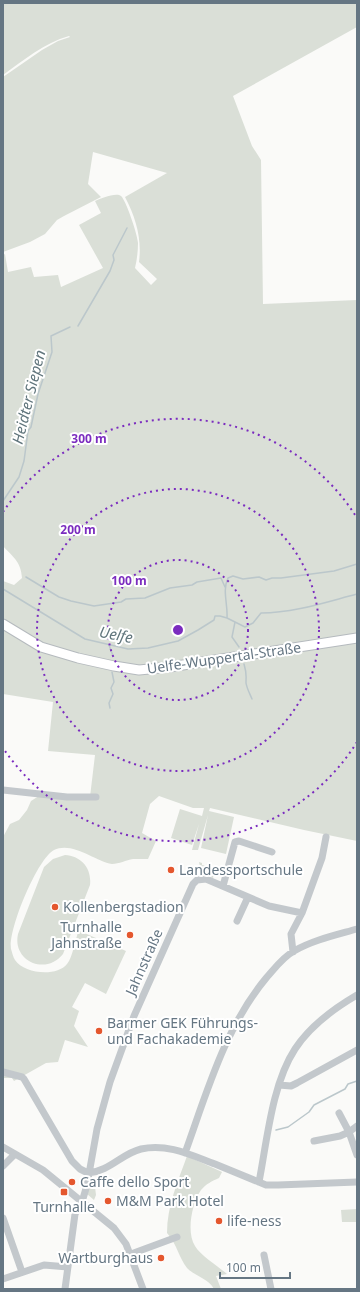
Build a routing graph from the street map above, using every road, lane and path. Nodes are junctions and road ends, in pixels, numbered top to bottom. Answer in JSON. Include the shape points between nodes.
{"nodes":[{"id":1,"x":3,"y":624,"type":"edge"},
{"id":2,"x":357,"y":638,"type":"edge"},
{"id":3,"x":3,"y":790,"type":"edge"},
{"id":4,"x":96,"y":797,"type":"dead end"},
{"id":5,"x":326,"y":837,"type":"dead end"},
{"id":6,"x":272,"y":852,"type":"dead end"},
{"id":7,"x":223,"y":886,"type":"junction"},
{"id":8,"x":248,"y":897,"type":"junction"},
{"id":9,"x":302,"y":912,"type":"junction"},
{"id":10,"x":238,"y":921,"type":"dead end"},
{"id":11,"x":357,"y":929,"type":"edge"},
{"id":12,"x":293,"y":952,"type":"junction"},
{"id":13,"x":357,"y":995,"type":"edge"},
{"id":14,"x":357,"y":1050,"type":"edge"},
{"id":15,"x":3,"y":1072,"type":"edge"},
{"id":16,"x":279,"y":1085,"type":"junction"},
{"id":17,"x":339,"y":1113,"type":"dead end"},
{"id":18,"x":357,"y":1126,"type":"edge"},
{"id":19,"x":349,"y":1132,"type":"junction"},
{"id":20,"x":314,"y":1141,"type":"dead end"},
{"id":21,"x":3,"y":1147,"type":"edge"},
{"id":22,"x":357,"y":1151,"type":"edge"},
{"id":23,"x":185,"y":1153,"type":"junction"},
{"id":24,"x":15,"y":1154,"type":"junction"},
{"id":25,"x":3,"y":1166,"type":"edge"},
{"id":26,"x":88,"y":1173,"type":"junction"},
{"id":27,"x":259,"y":1182,"type":"junction"},
{"id":28,"x":357,"y":1182,"type":"edge"},
{"id":29,"x":82,"y":1202,"type":"junction"},
{"id":30,"x":3,"y":1218,"type":"edge"},
{"id":31,"x":177,"y":1237,"type":"dead end"},
{"id":32,"x":130,"y":1254,"type":"junction"},
{"id":33,"x":264,"y":1255,"type":"dead end"},
{"id":34,"x":68,"y":1267,"type":"junction"},
{"id":35,"x":22,"y":1272,"type":"junction"},
{"id":36,"x":3,"y":1279,"type":"edge"},
{"id":37,"x":65,"y":1289,"type":"edge"},
{"id":38,"x":143,"y":1289,"type":"edge"},
{"id":39,"x":271,"y":1289,"type":"edge"}],
"edges":[{"from":1,"to":2,"type":"main road","name":"Uelfe-Wuppertal-Straße","via":[[52,651],[110,666],[139,670]]},
{"from":3,"to":4,"type":"street","via":[[68,797]]},
{"from":5,"to":9,"type":"street","via":[[322,858]]},
{"from":6,"to":7,"type":"street","via":[[239,841],[235,842]]},
{"from":7,"to":8,"type":"street"},
{"from":7,"to":26,"type":"street","name":"Jahnstraße","via":[[206,879],[198,880],[190,892],[125,1040],[107,1093]]},
{"from":8,"to":9,"type":"street","via":[[269,906]]},
{"from":8,"to":10,"type":"street"},
{"from":9,"to":12,"type":"street","via":[[291,934]]},
{"from":11,"to":12,"type":"street","via":[[328,937]]},
{"from":12,"to":23,"type":"street","via":[[277,965],[255,991],[234,1026],[219,1059]]},
{"from":13,"to":16,"type":"street","via":[[309,1031],[294,1050]]},
{"from":14,"to":16,"type":"street","via":[[291,1086]]},
{"from":15,"to":26,"type":"street","via":[[24,1079],[72,1161]]},
{"from":16,"to":27,"type":"street"},
{"from":17,"to":19,"type":"street"},
{"from":18,"to":19,"type":"street"},
{"from":19,"to":20,"type":"street"},
{"from":19,"to":22,"type":"street"},
{"from":21,"to":24,"type":"street"},
{"from":23,"to":26,"type":"street","via":[[161,1148],[142,1149],[108,1168]]},
{"from":23,"to":27,"type":"street"},
{"from":24,"to":25,"type":"street"},
{"from":24,"to":29,"type":"street","via":[[43,1170]]},
{"from":26,"to":29,"type":"street","name":"Jahnstraße"},
{"from":27,"to":28,"type":"street","via":[[266,1185]]},
{"from":29,"to":32,"type":"street","via":[[114,1228]]},
{"from":29,"to":34,"type":"street","name":"Jahnstraße","via":[[75,1214]]},
{"from":30,"to":35,"type":"street"},
{"from":31,"to":32,"type":"street"},
{"from":32,"to":38,"type":"street"},
{"from":33,"to":39,"type":"street"},
{"from":34,"to":35,"type":"street","via":[[44,1265]]},
{"from":34,"to":37,"type":"street","name":"Jahnstraße"},
{"from":35,"to":36,"type":"street"}]}
